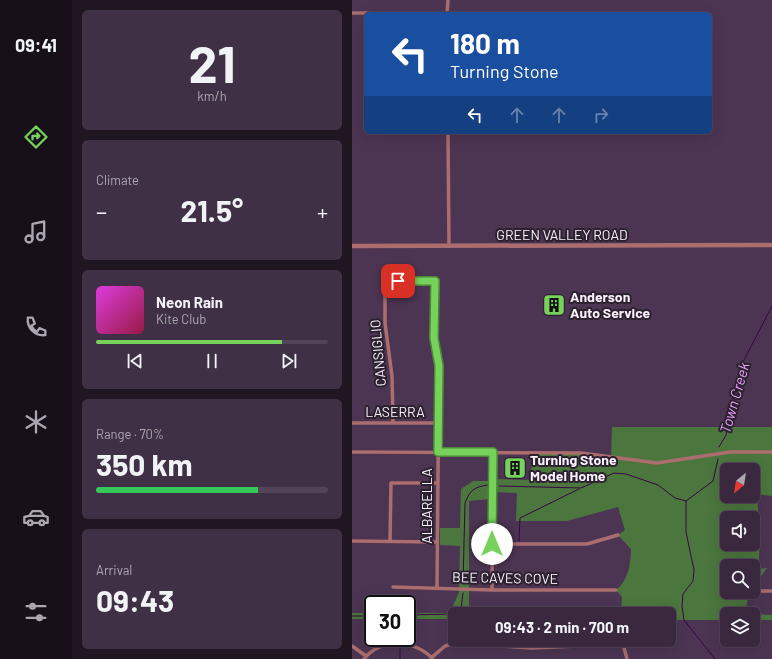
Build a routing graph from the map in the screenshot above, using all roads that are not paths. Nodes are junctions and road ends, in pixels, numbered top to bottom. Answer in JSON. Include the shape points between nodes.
{"nodes":[{"id":1,"x":448,"y":0,"type":"edge"},
{"id":2,"x":352,"y":12,"type":"edge"},
{"id":3,"x":364,"y":12,"type":"edge"},
{"id":4,"x":447,"y":12,"type":"edge"},
{"id":5,"x":448,"y":134,"type":"edge"},
{"id":6,"x":772,"y":245,"type":"edge"},
{"id":7,"x":352,"y":246,"type":"edge"},
{"id":8,"x":450,"y":246,"type":"junction"},
{"id":9,"x":385,"y":281,"type":"joint"},
{"id":10,"x":352,"y":423,"type":"edge"},
{"id":11,"x":393,"y":423,"type":"junction"},
{"id":12,"x":438,"y":423,"type":"junction"},
{"id":13,"x":352,"y":452,"type":"edge"},
{"id":14,"x":438,"y":452,"type":"junction"},
{"id":15,"x":493,"y":452,"type":"junction"},
{"id":16,"x":772,"y":452,"type":"edge"},
{"id":17,"x":438,"y":483,"type":"junction"},
{"id":18,"x":618,"y":535,"type":"dead end"},
{"id":19,"x":352,"y":541,"type":"edge"},
{"id":20,"x":390,"y":542,"type":"junction"},
{"id":21,"x":437,"y":542,"type":"junction"},
{"id":22,"x":492,"y":544,"type":"junction"},
{"id":23,"x":393,"y":587,"type":"dead end"},
{"id":24,"x":436,"y":588,"type":"junction"},
{"id":25,"x":492,"y":590,"type":"junction"},
{"id":26,"x":616,"y":590,"type":"dead end"},
{"id":27,"x":760,"y":590,"type":"edge"},
{"id":28,"x":772,"y":591,"type":"edge"},
{"id":29,"x":352,"y":646,"type":"edge"},
{"id":30,"x":365,"y":658,"type":"edge"},
{"id":31,"x":432,"y":658,"type":"edge"},
{"id":32,"x":627,"y":659,"type":"edge"}],
"edges":[{"from":1,"to":4,"type":"street"},
{"from":2,"to":3,"type":"street"},
{"from":5,"to":8,"type":"street"},
{"from":6,"to":8,"type":"street","name":"GREEN VALLEY ROAD"},
{"from":7,"to":8,"type":"street","name":"GREEN VALLEY ROAD"},
{"from":9,"to":11,"type":"street","name":"CANSIGLIO","via":[[385,323],[392,376]]},
{"from":9,"to":12,"type":"street","name":"ALBARELLA","via":[[435,281],[434,338],[439,366]]},
{"from":10,"to":11,"type":"street","name":"LASERRA"},
{"from":11,"to":12,"type":"street","name":"LASERRA"},
{"from":12,"to":14,"type":"street","name":"ALBARELLA"},
{"from":13,"to":14,"type":"street"},
{"from":14,"to":15,"type":"street"},
{"from":14,"to":17,"type":"street","name":"ALBARELLA"},
{"from":15,"to":16,"type":"street","via":[[593,453],[645,463],[672,462],[730,452]]},
{"from":15,"to":22,"type":"street"},
{"from":17,"to":20,"type":"street","via":[[391,483]]},
{"from":17,"to":21,"type":"street","name":"ALBARELLA"},
{"from":18,"to":22,"type":"street","via":[[587,544]]},
{"from":19,"to":20,"type":"street"},
{"from":20,"to":21,"type":"street"},
{"from":21,"to":24,"type":"street","name":"ALBARELLA"},
{"from":22,"to":25,"type":"street"},
{"from":23,"to":24,"type":"street","name":"BEE CAVES COVE"},
{"from":24,"to":25,"type":"street","name":"BEE CAVES COVE"},
{"from":25,"to":26,"type":"street","name":"BEE CAVES COVE"},
{"from":27,"to":28,"type":"street"},
{"from":29,"to":30,"type":"street"},
{"from":30,"to":31,"type":"street","via":[[382,646],[400,644],[417,648]]},
{"from":31,"to":32,"type":"street","via":[[445,646],[455,643],[532,648],[623,644]]}]}
